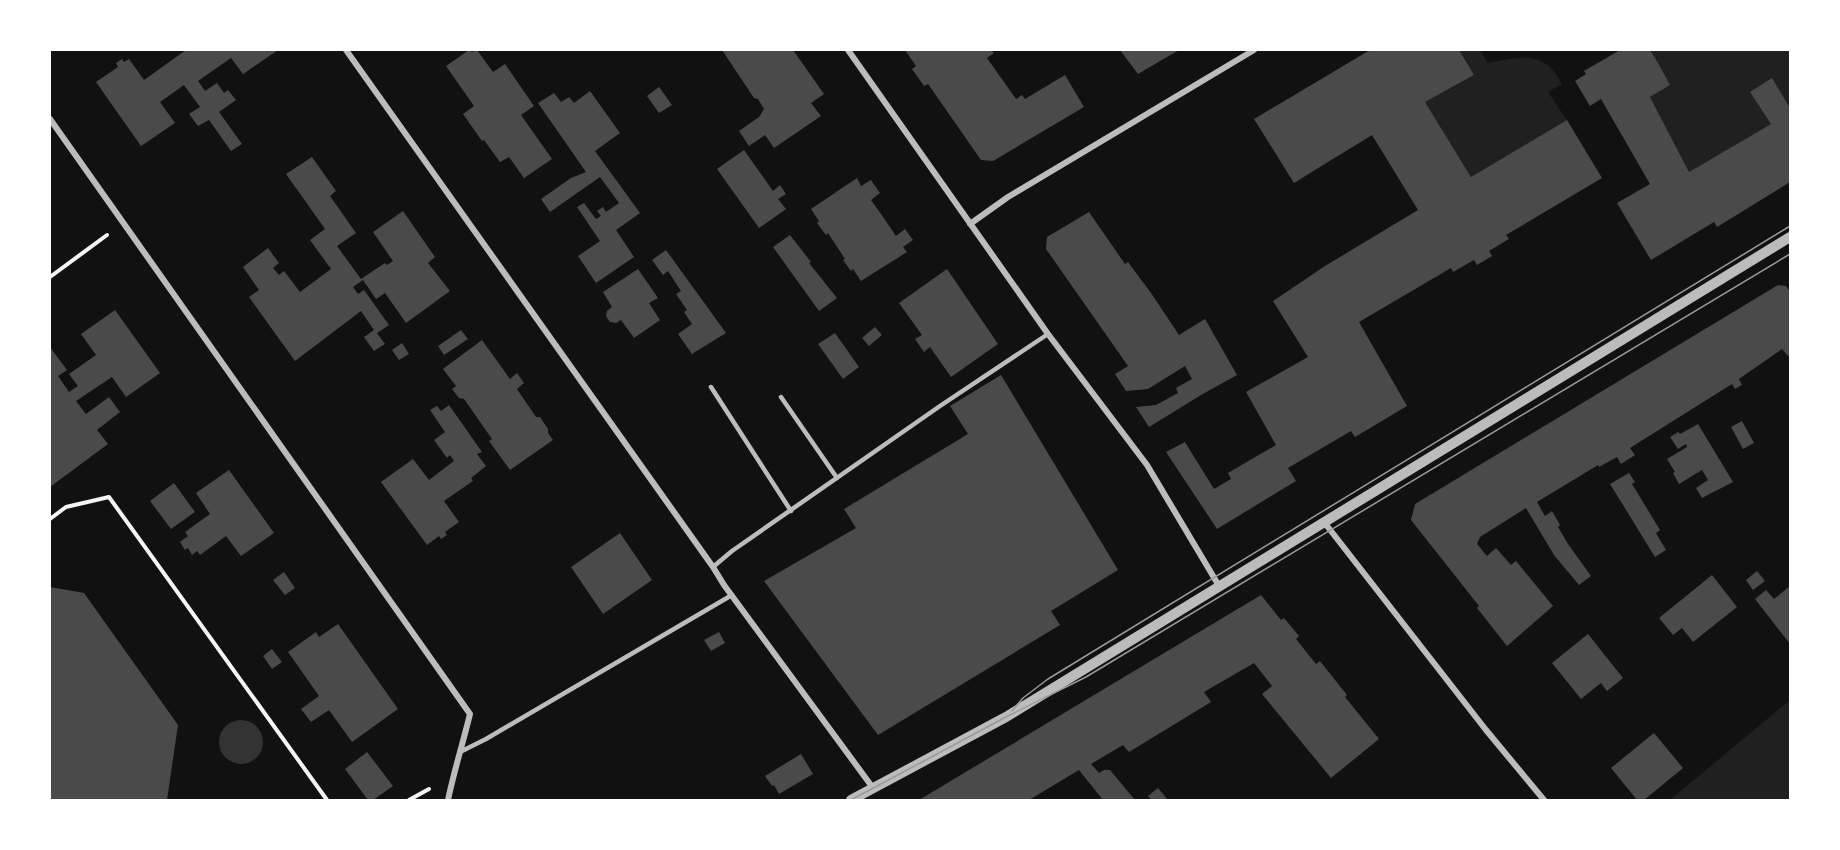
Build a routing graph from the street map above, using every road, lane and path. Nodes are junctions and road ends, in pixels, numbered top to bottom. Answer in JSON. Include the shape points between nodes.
{"nodes":[{"id":1,"x":346,"y":50,"type":"edge"},
{"id":2,"x":848,"y":50,"type":"edge"},
{"id":3,"x":1254,"y":50,"type":"edge"},
{"id":4,"x":50,"y":119,"type":"edge"},
{"id":5,"x":970,"y":224,"type":"junction"},
{"id":6,"x":107,"y":235,"type":"dead end"},
{"id":7,"x":1791,"y":237,"type":"edge"},
{"id":8,"x":50,"y":277,"type":"edge"},
{"id":9,"x":1048,"y":334,"type":"junction"},
{"id":10,"x":711,"y":387,"type":"dead end"},
{"id":11,"x":781,"y":397,"type":"dead end"},
{"id":12,"x":837,"y":478,"type":"junction"},
{"id":13,"x":791,"y":510,"type":"junction"},
{"id":14,"x":50,"y":519,"type":"edge"},
{"id":15,"x":1323,"y":521,"type":"junction"},
{"id":16,"x":713,"y":567,"type":"junction"},
{"id":17,"x":1219,"y":586,"type":"junction"},
{"id":18,"x":732,"y":595,"type":"junction"},
{"id":19,"x":462,"y":751,"type":"junction"},
{"id":20,"x":873,"y":788,"type":"junction"},
{"id":21,"x":327,"y":801,"type":"edge"},
{"id":22,"x":448,"y":801,"type":"edge"},
{"id":23,"x":851,"y":801,"type":"edge"},
{"id":24,"x":1544,"y":801,"type":"edge"}],
"edges":[{"from":1,"to":16,"type":"street"},
{"from":2,"to":5,"type":"street"},
{"from":3,"to":5,"type":"street","via":[[1008,197]]},
{"from":4,"to":19,"type":"street","via":[[470,714]]},
{"from":5,"to":9,"type":"street"},
{"from":6,"to":8,"type":"path"},
{"from":7,"to":15,"type":"street"},
{"from":9,"to":12,"type":"lane"},
{"from":9,"to":17,"type":"street","via":[[1147,465]]},
{"from":10,"to":13,"type":"lane"},
{"from":11,"to":12,"type":"lane"},
{"from":12,"to":13,"type":"lane"},
{"from":13,"to":16,"type":"lane"},
{"from":14,"to":21,"type":"path","via":[[66,507],[109,497]]},
{"from":15,"to":17,"type":"street"},
{"from":15,"to":24,"type":"street"},
{"from":16,"to":18,"type":"street"},
{"from":17,"to":20,"type":"street","via":[[1006,717]]},
{"from":18,"to":19,"type":"lane"},
{"from":18,"to":20,"type":"street"},
{"from":19,"to":22,"type":"street"},
{"from":20,"to":23,"type":"street"}]}
